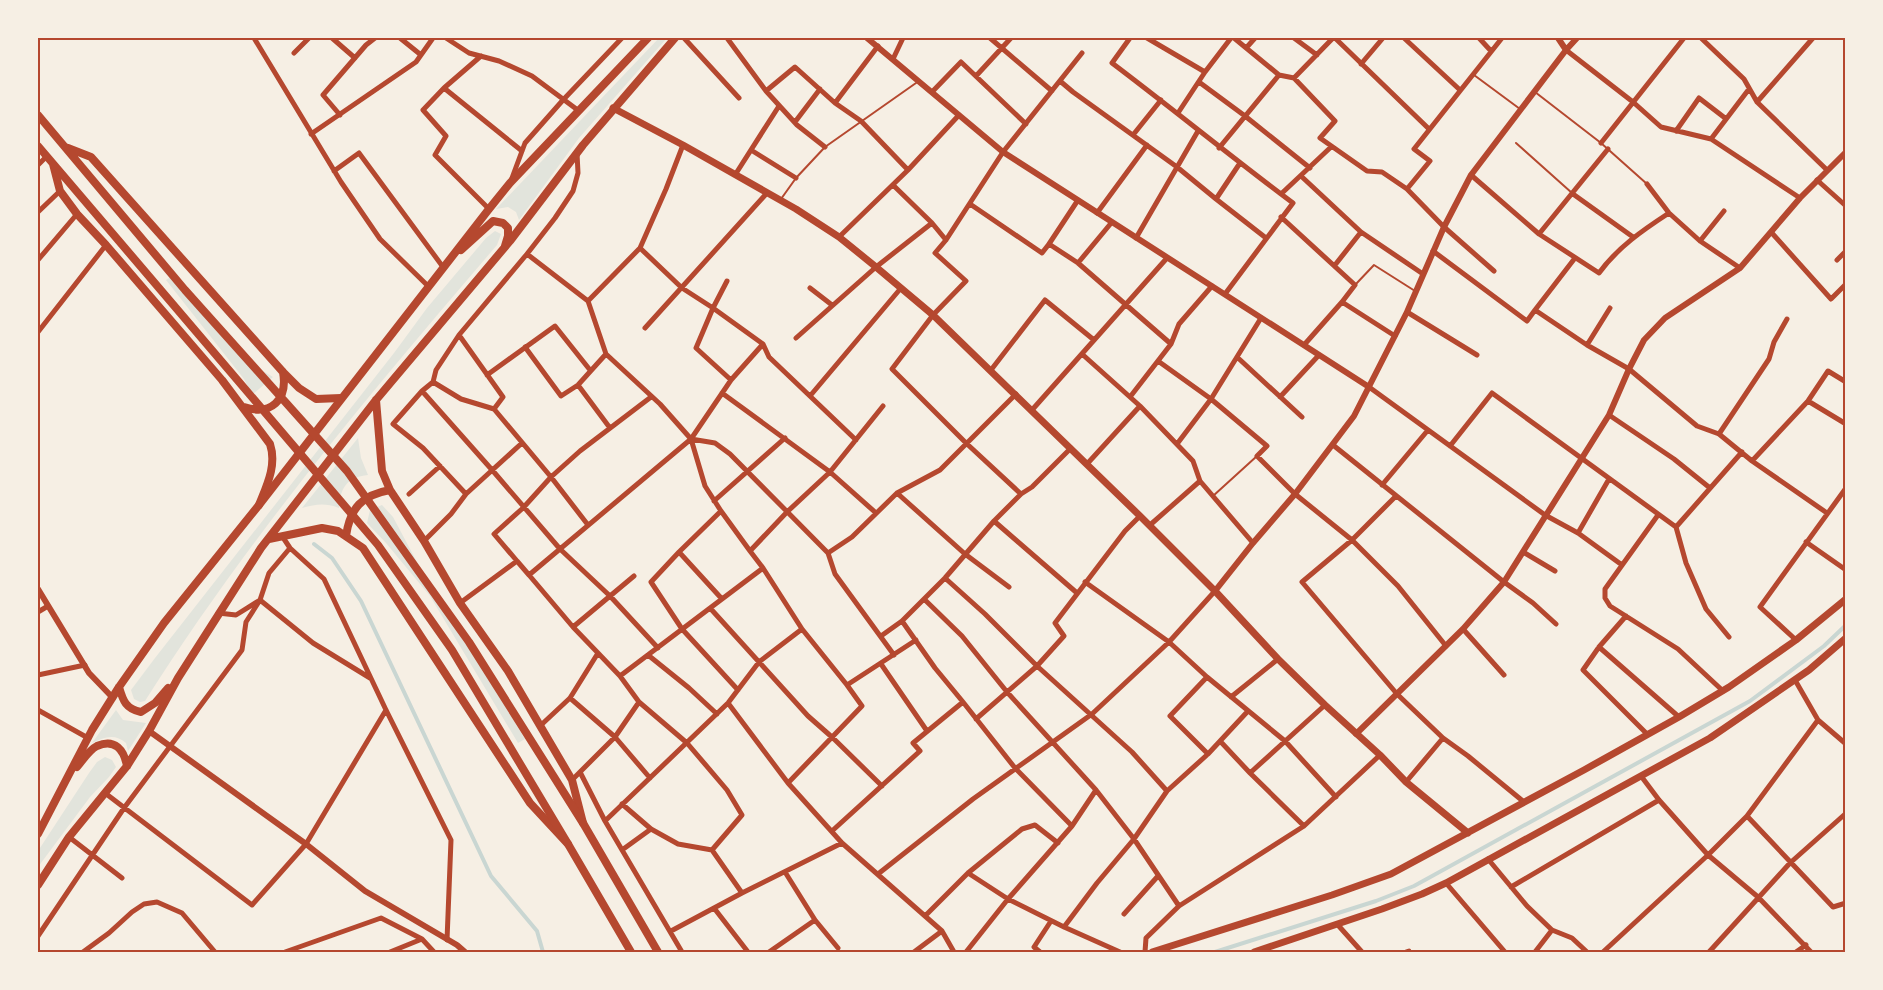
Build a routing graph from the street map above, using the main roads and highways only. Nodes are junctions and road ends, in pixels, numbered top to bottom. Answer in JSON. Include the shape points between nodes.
{"nodes":[{"id":1,"x":648,"y":38,"type":"edge"},
{"id":2,"x":675,"y":38,"type":"edge"},
{"id":3,"x":613,"y":108,"type":"junction"},
{"id":4,"x":38,"y":115,"type":"edge"},
{"id":5,"x":38,"y":146,"type":"edge"},
{"id":6,"x":66,"y":147,"type":"junction"},
{"id":7,"x":50,"y":158,"type":"junction"},
{"id":8,"x":504,"y":247,"type":"junction"},
{"id":9,"x":443,"y":267,"type":"junction"},
{"id":10,"x":283,"y":372,"type":"junction"},
{"id":11,"x":340,"y":398,"type":"junction"},
{"id":12,"x":376,"y":400,"type":"junction"},
{"id":13,"x":243,"y":406,"type":"junction"},
{"id":14,"x":390,"y":490,"type":"junction"},
{"id":15,"x":259,"y":505,"type":"junction"},
{"id":16,"x":346,"y":536,"type":"junction"},
{"id":17,"x":268,"y":540,"type":"junction"},
{"id":18,"x":1845,"y":599,"type":"edge"},
{"id":19,"x":1845,"y":638,"type":"edge"},
{"id":20,"x":178,"y":678,"type":"junction"},
{"id":21,"x":119,"y":687,"type":"junction"},
{"id":22,"x":127,"y":766,"type":"junction"},
{"id":23,"x":64,"y":784,"type":"junction"},
{"id":24,"x":583,"y":823,"type":"junction"},
{"id":25,"x":1468,"y":833,"type":"junction"},
{"id":26,"x":38,"y":834,"type":"edge"},
{"id":27,"x":568,"y":844,"type":"junction"},
{"id":28,"x":38,"y":885,"type":"edge"},
{"id":29,"x":631,"y":952,"type":"edge"},
{"id":30,"x":658,"y":952,"type":"edge"},
{"id":31,"x":1152,"y":952,"type":"edge"},
{"id":32,"x":1257,"y":952,"type":"edge"}],
"edges":[{"from":1,"to":9,"type":"main road","via":[[510,183]]},
{"from":2,"to":3,"type":"main road"},
{"from":3,"to":8,"type":"main road"},
{"from":3,"to":25,"type":"main road","via":[[839,237],[902,288],[1150,525],[1325,705],[1406,782]]},
{"from":4,"to":6,"type":"highway"},
{"from":5,"to":7,"type":"highway"},
{"from":6,"to":10,"type":"highway","via":[[91,157]]},
{"from":6,"to":24,"type":"highway","via":[[184,290],[347,471],[469,642]]},
{"from":7,"to":13,"type":"highway","via":[[60,191],[77,214]]},
{"from":7,"to":27,"type":"highway","via":[[378,544],[452,650]]},
{"from":8,"to":9,"type":"main road","via":[[508,228],[493,221]]},
{"from":8,"to":12,"type":"main road"},
{"from":9,"to":11,"type":"main road"},
{"from":10,"to":11,"type":"highway","via":[[316,399]]},
{"from":10,"to":13,"type":"highway","via":[[285,384],[275,404],[254,410]]},
{"from":11,"to":15,"type":"main road"},
{"from":12,"to":14,"type":"main road","via":[[382,471]]},
{"from":12,"to":17,"type":"main road"},
{"from":13,"to":15,"type":"highway","via":[[273,453],[269,480]]},
{"from":14,"to":16,"type":"main road","via":[[364,499],[348,522]]},
{"from":14,"to":24,"type":"main road","via":[[460,603],[508,671],[572,780]]},
{"from":15,"to":21,"type":"main road","via":[[164,623]]},
{"from":16,"to":17,"type":"main road","via":[[322,528]]},
{"from":16,"to":27,"type":"main road","via":[[363,548],[530,803]]},
{"from":17,"to":20,"type":"main road"},
{"from":18,"to":25,"type":"main road","via":[[1796,640],[1723,691]]},
{"from":19,"to":32,"type":"main road","via":[[1809,670],[1710,738],[1446,883]]},
{"from":20,"to":21,"type":"main road","via":[[141,712],[126,705]]},
{"from":20,"to":22,"type":"main road"},
{"from":21,"to":23,"type":"main road"},
{"from":22,"to":23,"type":"main road","via":[[120,747],[98,746]]},
{"from":22,"to":28,"type":"main road","via":[[69,837]]},
{"from":23,"to":26,"type":"main road"},
{"from":24,"to":30,"type":"main road"},
{"from":25,"to":31,"type":"main road","via":[[1391,874]]},
{"from":27,"to":29,"type":"main road"}]}
